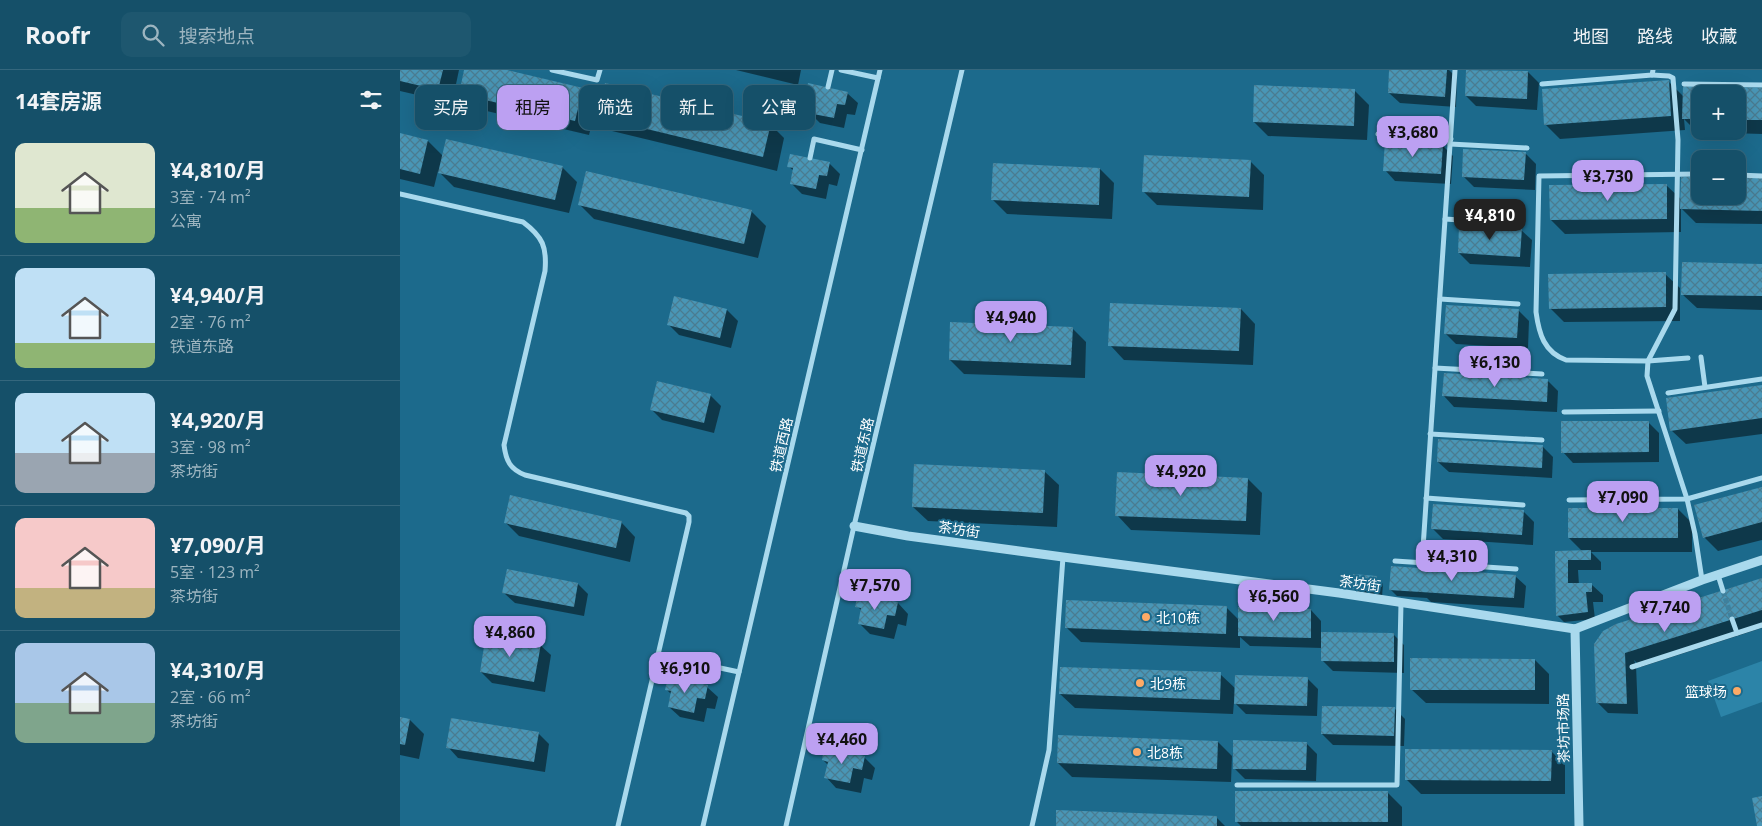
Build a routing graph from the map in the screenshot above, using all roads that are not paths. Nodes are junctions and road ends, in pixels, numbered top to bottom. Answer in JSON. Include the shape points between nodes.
{"nodes":[{"id":1,"x":552,"y":70,"type":"edge"},
{"id":2,"x":600,"y":70,"type":"edge"},
{"id":3,"x":832,"y":70,"type":"edge"},
{"id":4,"x":841,"y":70,"type":"edge"},
{"id":5,"x":880,"y":70,"type":"edge"},
{"id":6,"x":962,"y":70,"type":"edge"},
{"id":7,"x":1455,"y":70,"type":"edge"},
{"id":8,"x":1653,"y":73,"type":"edge"},
{"id":9,"x":878,"y":78,"type":"junction"},
{"id":10,"x":1542,"y":84,"type":"dead end"},
{"id":11,"x":1684,"y":84,"type":"dead end"},
{"id":12,"x":1762,"y":86,"type":"edge"},
{"id":13,"x":828,"y":87,"type":"dead end"},
{"id":14,"x":1378,"y":134,"type":"dead end"},
{"id":15,"x":1450,"y":141,"type":"junction"},
{"id":16,"x":1527,"y":148,"type":"dead end"},
{"id":17,"x":862,"y":150,"type":"junction"},
{"id":18,"x":810,"y":158,"type":"dead end"},
{"id":19,"x":1678,"y":174,"type":"junction"},
{"id":20,"x":1691,"y":174,"type":"edge"},
{"id":21,"x":1746,"y":175,"type":"edge"},
{"id":22,"x":1762,"y":176,"type":"edge"},
{"id":23,"x":400,"y":194,"type":"edge"},
{"id":24,"x":1445,"y":219,"type":"junction"},
{"id":25,"x":1520,"y":224,"type":"dead end"},
{"id":26,"x":1440,"y":299,"type":"junction"},
{"id":27,"x":1518,"y":304,"type":"dead end"},
{"id":28,"x":1701,"y":357,"type":"dead end"},
{"id":29,"x":1688,"y":358,"type":"dead end"},
{"id":30,"x":1648,"y":361,"type":"junction"},
{"id":31,"x":1435,"y":368,"type":"junction"},
{"id":32,"x":1542,"y":374,"type":"dead end"},
{"id":33,"x":1762,"y":380,"type":"edge"},
{"id":34,"x":1705,"y":388,"type":"junction"},
{"id":35,"x":1668,"y":393,"type":"dead end"},
{"id":36,"x":1659,"y":411,"type":"junction"},
{"id":37,"x":1564,"y":412,"type":"dead end"},
{"id":38,"x":1430,"y":434,"type":"junction"},
{"id":39,"x":1542,"y":440,"type":"dead end"},
{"id":40,"x":1762,"y":478,"type":"edge"},
{"id":41,"x":1426,"y":498,"type":"junction"},
{"id":42,"x":1687,"y":499,"type":"junction"},
{"id":43,"x":1569,"y":500,"type":"dead end"},
{"id":44,"x":1523,"y":505,"type":"dead end"},
{"id":45,"x":854,"y":526,"type":"junction"},
{"id":46,"x":1063,"y":557,"type":"junction"},
{"id":47,"x":1762,"y":560,"type":"edge"},
{"id":48,"x":1395,"y":561,"type":"dead end"},
{"id":49,"x":1422,"y":563,"type":"junction"},
{"id":50,"x":1516,"y":569,"type":"dead end"},
{"id":51,"x":1718,"y":575,"type":"junction"},
{"id":52,"x":1702,"y":580,"type":"junction"},
{"id":53,"x":1723,"y":590,"type":"tunnel mouth"},
{"id":54,"x":1401,"y":603,"type":"junction"},
{"id":55,"x":1732,"y":619,"type":"tunnel mouth"},
{"id":56,"x":1762,"y":624,"type":"edge"},
{"id":57,"x":1574,"y":629,"type":"junction"},
{"id":58,"x":1737,"y":633,"type":"junction"},
{"id":59,"x":1632,"y":666,"type":"dead end"},
{"id":60,"x":739,"y":672,"type":"junction"},
{"id":61,"x":688,"y":681,"type":"dead end"},
{"id":62,"x":1237,"y":785,"type":"dead end"},
{"id":63,"x":618,"y":826,"type":"edge"},
{"id":64,"x":703,"y":826,"type":"edge"},
{"id":65,"x":786,"y":826,"type":"edge"},
{"id":66,"x":1032,"y":826,"type":"edge"},
{"id":67,"x":1579,"y":826,"type":"edge"}],
"edges":[{"from":1,"to":2,"type":"street","via":[[597,80]]},
{"from":3,"to":13,"type":"street"},
{"from":4,"to":9,"type":"street"},
{"from":5,"to":9,"type":"street","name":"铁道西路"},
{"from":6,"to":45,"type":"street","name":"铁道东路"},
{"from":7,"to":15,"type":"street"},
{"from":8,"to":10,"type":"street"},
{"from":8,"to":19,"type":"street","via":[[1673,78]]},
{"from":9,"to":17,"type":"street","name":"铁道西路"},
{"from":11,"to":12,"type":"street"},
{"from":14,"to":15,"type":"street"},
{"from":15,"to":16,"type":"street"},
{"from":15,"to":24,"type":"street"},
{"from":17,"to":18,"type":"street","via":[[814,139]]},
{"from":17,"to":60,"type":"street","name":"铁道西路"},
{"from":19,"to":20,"type":"street"},
{"from":19,"to":30,"type":"street","via":[[1675,309]]},
{"from":19,"to":30,"type":"street","via":[[1539,176],[1536,312],[1542,339],[1555,356],[1566,360]]},
{"from":21,"to":22,"type":"street"},
{"from":23,"to":63,"type":"street","via":[[523,222],[546,249],[545,271],[504,445],[508,464],[525,475],[689,516]]},
{"from":24,"to":25,"type":"street"},
{"from":24,"to":26,"type":"street"},
{"from":26,"to":27,"type":"street"},
{"from":26,"to":31,"type":"street"},
{"from":28,"to":34,"type":"street"},
{"from":29,"to":30,"type":"street"},
{"from":30,"to":36,"type":"street","via":[[1647,376]]},
{"from":31,"to":32,"type":"street"},
{"from":31,"to":38,"type":"street"},
{"from":33,"to":34,"type":"street"},
{"from":34,"to":35,"type":"street"},
{"from":36,"to":37,"type":"street"},
{"from":36,"to":42,"type":"street"},
{"from":38,"to":39,"type":"street"},
{"from":38,"to":41,"type":"street"},
{"from":40,"to":42,"type":"street"},
{"from":41,"to":44,"type":"street"},
{"from":41,"to":49,"type":"street"},
{"from":42,"to":43,"type":"street"},
{"from":42,"to":52,"type":"street"},
{"from":45,"to":46,"type":"street","name":"茶坊街"},
{"from":45,"to":65,"type":"street","name":"铁道东路"},
{"from":46,"to":54,"type":"street","name":"茶坊街"},
{"from":46,"to":66,"type":"street","via":[[1049,750]]},
{"from":47,"to":51,"type":"street","name":"茶坊街"},
{"from":48,"to":49,"type":"street"},
{"from":49,"to":50,"type":"street"},
{"from":51,"to":52,"type":"street","name":"茶坊街"},
{"from":51,"to":53,"type":"street"},
{"from":52,"to":57,"type":"street","name":"茶坊街"},
{"from":54,"to":57,"type":"street","name":"茶坊街"},
{"from":54,"to":62,"type":"street","via":[[1397,785]]},
{"from":55,"to":58,"type":"street"},
{"from":56,"to":58,"type":"street"},
{"from":57,"to":67,"type":"street","name":"茶坊市场路"},
{"from":58,"to":59,"type":"street"},
{"from":60,"to":61,"type":"street","via":[[692,662]]},
{"from":60,"to":64,"type":"street","name":"铁道西路"}]}
